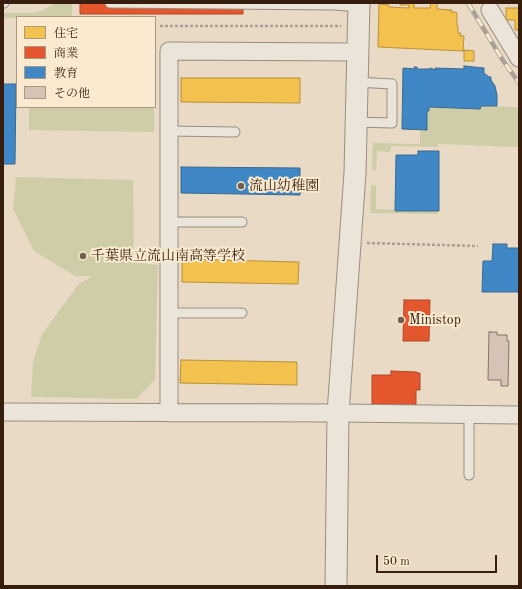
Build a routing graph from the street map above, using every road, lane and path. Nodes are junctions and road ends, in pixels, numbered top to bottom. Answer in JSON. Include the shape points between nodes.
{"nodes":[{"id":1,"x":110,"y":3,"type":"edge"},
{"id":2,"x":274,"y":4,"type":"edge"},
{"id":3,"x":359,"y":5,"type":"edge"},
{"id":4,"x":490,"y":10,"type":"dead end"},
{"id":5,"x":160,"y":26,"type":"dead end"},
{"id":6,"x":345,"y":26,"type":"dead end"},
{"id":7,"x":357,"y":52,"type":"junction"},
{"id":8,"x":519,"y":58,"type":"edge"},
{"id":9,"x":356,"y":82,"type":"junction"},
{"id":10,"x":356,"y":122,"type":"junction"},
{"id":11,"x":169,"y":131,"type":"junction"},
{"id":12,"x":236,"y":132,"type":"dead end"},
{"id":13,"x":169,"y":222,"type":"junction"},
{"id":14,"x":242,"y":222,"type":"dead end"},
{"id":15,"x":365,"y":243,"type":"dead end"},
{"id":16,"x":478,"y":246,"type":"dead end"},
{"id":17,"x":242,"y":312,"type":"dead end"},
{"id":18,"x":169,"y":313,"type":"junction"},
{"id":19,"x":3,"y":412,"type":"edge"},
{"id":20,"x":169,"y":413,"type":"junction"},
{"id":21,"x":338,"y":413,"type":"junction"},
{"id":22,"x":469,"y":414,"type":"junction"},
{"id":23,"x":519,"y":415,"type":"edge"},
{"id":24,"x":469,"y":475,"type":"dead end"},
{"id":25,"x":336,"y":586,"type":"edge"}],
"edges":[{"from":1,"to":2,"type":"lane"},
{"from":2,"to":3,"type":"lane"},
{"from":3,"to":7,"type":"street"},
{"from":4,"to":8,"type":"street"},
{"from":5,"to":6,"type":"path"},
{"from":7,"to":9,"type":"street"},
{"from":7,"to":11,"type":"street","via":[[169,51]]},
{"from":9,"to":10,"type":"street"},
{"from":9,"to":10,"type":"lane","via":[[392,84],[392,123]]},
{"from":10,"to":21,"type":"street","via":[[353,216]]},
{"from":11,"to":12,"type":"lane"},
{"from":11,"to":13,"type":"street"},
{"from":13,"to":14,"type":"lane"},
{"from":13,"to":18,"type":"street"},
{"from":15,"to":16,"type":"path"},
{"from":17,"to":18,"type":"lane"},
{"from":18,"to":20,"type":"street"},
{"from":19,"to":20,"type":"street"},
{"from":20,"to":21,"type":"street"},
{"from":21,"to":22,"type":"street"},
{"from":21,"to":25,"type":"street"},
{"from":22,"to":23,"type":"street"},
{"from":22,"to":24,"type":"lane"}]}
